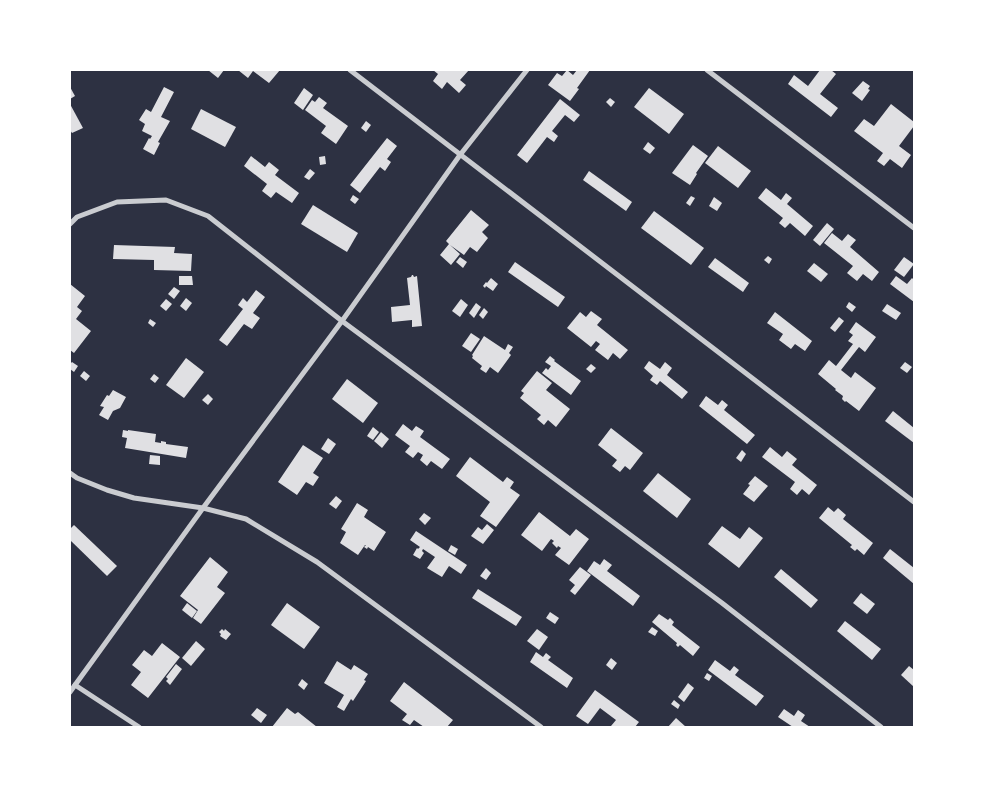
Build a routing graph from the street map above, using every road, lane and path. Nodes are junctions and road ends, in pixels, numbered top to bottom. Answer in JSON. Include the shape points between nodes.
{"nodes":[{"id":1,"x":350,"y":70,"type":"edge"},
{"id":2,"x":527,"y":70,"type":"edge"},
{"id":3,"x":707,"y":70,"type":"edge"},
{"id":4,"x":460,"y":155,"type":"junction"},
{"id":5,"x":70,"y":224,"type":"edge"},
{"id":6,"x":914,"y":228,"type":"edge"},
{"id":7,"x":342,"y":321,"type":"junction"},
{"id":8,"x":70,"y":473,"type":"edge"},
{"id":9,"x":914,"y":502,"type":"edge"},
{"id":10,"x":203,"y":508,"type":"junction"},
{"id":11,"x":75,"y":685,"type":"junction"},
{"id":12,"x":70,"y":692,"type":"edge"},
{"id":13,"x":139,"y":727,"type":"edge"},
{"id":14,"x":541,"y":727,"type":"edge"},
{"id":15,"x":881,"y":727,"type":"edge"}],
"edges":[{"from":1,"to":4,"type":"street"},
{"from":2,"to":4,"type":"street"},
{"from":3,"to":6,"type":"street"},
{"from":4,"to":7,"type":"street"},
{"from":4,"to":9,"type":"street"},
{"from":5,"to":7,"type":"street","via":[[77,217],[117,202],[166,200],[208,216]]},
{"from":7,"to":10,"type":"street"},
{"from":7,"to":15,"type":"street","via":[[722,602]]},
{"from":8,"to":10,"type":"street","via":[[134,498]]},
{"from":10,"to":11,"type":"street"},
{"from":10,"to":14,"type":"street","via":[[246,519],[317,562]]},
{"from":11,"to":12,"type":"street"},
{"from":11,"to":13,"type":"street"}]}
